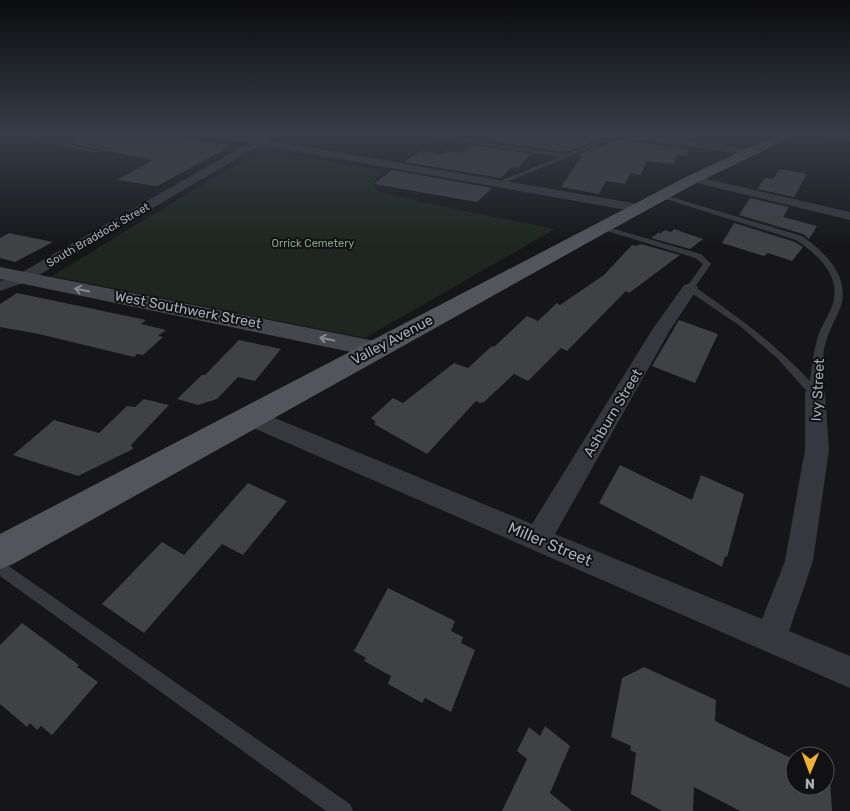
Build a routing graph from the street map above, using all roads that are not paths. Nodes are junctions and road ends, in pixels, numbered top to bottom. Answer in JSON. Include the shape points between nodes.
{"nodes":[{"id":1,"x":207,"y":172,"type":"edge"},
{"id":2,"x":428,"y":172,"type":"edge"},
{"id":3,"x":527,"y":172,"type":"edge"},
{"id":4,"x":709,"y":172,"type":"edge"},
{"id":5,"x":693,"y":180,"type":"junction"},
{"id":6,"x":497,"y":184,"type":"junction"},
{"id":7,"x":661,"y":196,"type":"junction"},
{"id":8,"x":638,"y":208,"type":"junction"},
{"id":9,"x":850,"y":216,"type":"edge"},
{"id":10,"x":601,"y":228,"type":"junction"},
{"id":11,"x":0,"y":273,"type":"edge"},
{"id":12,"x":23,"y":278,"type":"junction"},
{"id":13,"x":0,"y":286,"type":"edge"},
{"id":14,"x":690,"y":288,"type":"junction"},
{"id":15,"x":375,"y":349,"type":"junction"},
{"id":16,"x":815,"y":393,"type":"junction"},
{"id":17,"x":250,"y":417,"type":"junction"},
{"id":18,"x":538,"y":539,"type":"junction"},
{"id":19,"x":0,"y":552,"type":"edge"},
{"id":20,"x":0,"y":567,"type":"edge"},
{"id":21,"x":771,"y":638,"type":"junction"},
{"id":22,"x":850,"y":672,"type":"edge"},
{"id":23,"x":342,"y":811,"type":"edge"}],
"edges":[{"from":1,"to":12,"type":"street","name":"South Braddock Street"},
{"from":2,"to":6,"type":"street"},
{"from":3,"to":6,"type":"lane"},
{"from":4,"to":5,"type":"main road","name":"Valley Avenue"},
{"from":5,"to":7,"type":"main road","name":"Valley Avenue"},
{"from":5,"to":9,"type":"street"},
{"from":6,"to":8,"type":"street"},
{"from":7,"to":8,"type":"main road","name":"Valley Avenue"},
{"from":7,"to":16,"type":"lane","name":"Ivy Street","via":[[799,238],[815,250],[835,275],[839,286],[838,299],[822,336]]},
{"from":8,"to":10,"type":"main road","name":"Valley Avenue"},
{"from":10,"to":14,"type":"lane","via":[[704,260],[707,264]]},
{"from":10,"to":15,"type":"main road","name":"Valley Avenue"},
{"from":11,"to":12,"type":"street","name":"West Southwerk Street"},
{"from":12,"to":13,"type":"street","name":"South Braddock Street"},
{"from":15,"to":12,"type":"street","name":"West Southwerk Street","one_way":true},
{"from":14,"to":16,"type":"lane","via":[[743,324],[781,356]]},
{"from":14,"to":18,"type":"street","name":"Ashburn Street"},
{"from":15,"to":17,"type":"main road","name":"Valley Avenue"},
{"from":16,"to":21,"type":"street","name":"Ivy Street","via":[[817,450],[799,561]]},
{"from":17,"to":18,"type":"street","name":"Miller Street"},
{"from":17,"to":19,"type":"main road","name":"Valley Avenue"},
{"from":18,"to":21,"type":"street","name":"Miller Street"},
{"from":20,"to":23,"type":"lane"},
{"from":21,"to":22,"type":"street","name":"Miller Street"}]}
